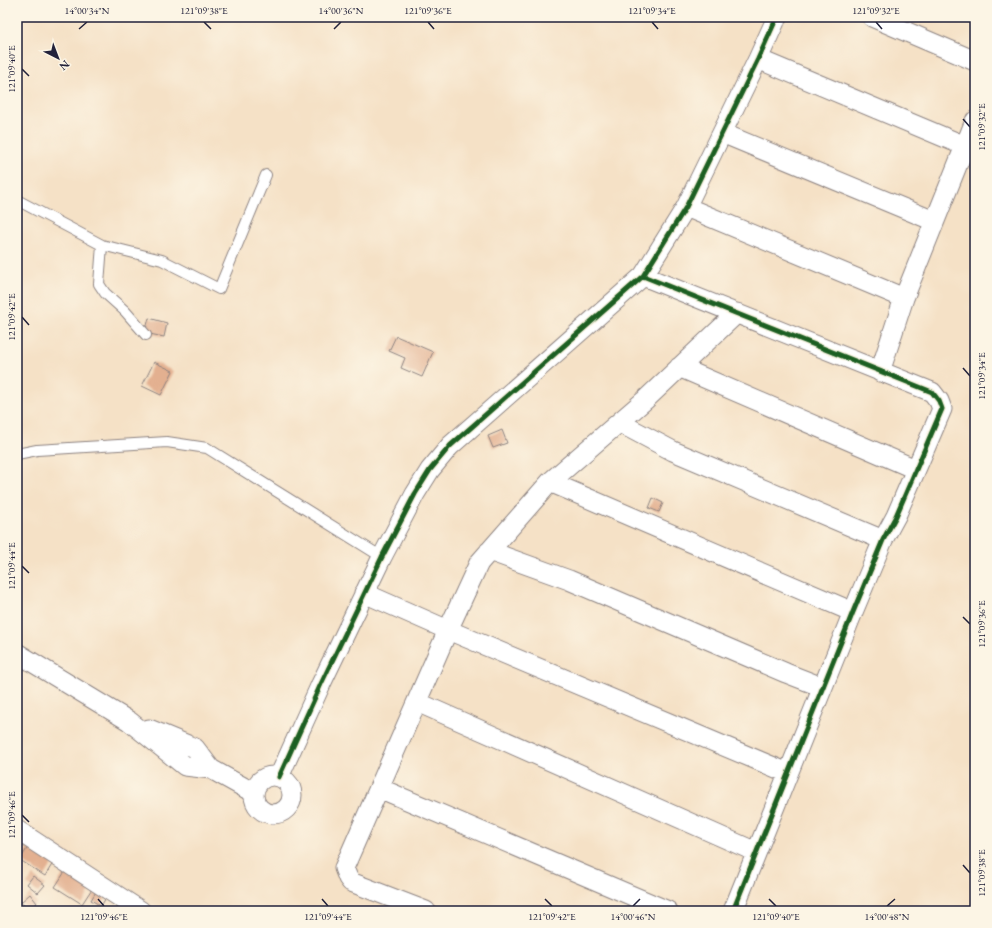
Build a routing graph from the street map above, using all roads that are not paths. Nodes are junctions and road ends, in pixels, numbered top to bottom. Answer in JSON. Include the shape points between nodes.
{"nodes":[{"id":1,"x":777,"y":17,"type":"edge"},
{"id":2,"x":872,"y":17,"type":"edge"},
{"id":3,"x":758,"y":59,"type":"junction"},
{"id":4,"x":975,"y":61,"type":"edge"},
{"id":5,"x":975,"y":120,"type":"edge"},
{"id":6,"x":722,"y":133,"type":"junction"},
{"id":7,"x":965,"y":146,"type":"junction"},
{"id":8,"x":266,"y":175,"type":"dead end"},
{"id":9,"x":17,"y":200,"type":"edge"},
{"id":10,"x":686,"y":207,"type":"junction"},
{"id":11,"x":934,"y":221,"type":"junction"},
{"id":12,"x":102,"y":245,"type":"junction"},
{"id":13,"x":642,"y":276,"type":"junction"},
{"id":14,"x":904,"y":298,"type":"junction"},
{"id":15,"x":737,"y":313,"type":"junction"},
{"id":16,"x":146,"y":335,"type":"dead end"},
{"id":17,"x":679,"y":366,"type":"junction"},
{"id":18,"x":880,"y":372,"type":"junction"},
{"id":19,"x":620,"y":423,"type":"junction"},
{"id":20,"x":17,"y":454,"type":"edge"},
{"id":21,"x":915,"y":469,"type":"junction"},
{"id":22,"x":550,"y":482,"type":"junction"},
{"id":23,"x":883,"y":540,"type":"junction"},
{"id":24,"x":488,"y":551,"type":"junction"},
{"id":25,"x":382,"y":557,"type":"junction"},
{"id":26,"x":364,"y":593,"type":"junction"},
{"id":27,"x":853,"y":612,"type":"junction"},
{"id":28,"x":448,"y":630,"type":"junction"},
{"id":29,"x":17,"y":653,"type":"edge"},
{"id":30,"x":822,"y":687,"type":"junction"},
{"id":31,"x":417,"y":702,"type":"junction"},
{"id":32,"x":788,"y":773,"type":"junction"},
{"id":33,"x":279,"y":777,"type":"junction"},
{"id":34,"x":380,"y":788,"type":"junction"},
{"id":35,"x":254,"y":793,"type":"junction"},
{"id":36,"x":17,"y":830,"type":"edge"},
{"id":37,"x":756,"y":852,"type":"junction"},
{"id":38,"x":141,"y":911,"type":"edge"},
{"id":39,"x":426,"y":911,"type":"edge"},
{"id":40,"x":668,"y":911,"type":"edge"},
{"id":41,"x":733,"y":911,"type":"edge"}],
"edges":[{"from":1,"to":3,"type":"street"},
{"from":2,"to":4,"type":"street"},
{"from":3,"to":6,"type":"street"},
{"from":3,"to":7,"type":"street"},
{"from":5,"to":7,"type":"street"},
{"from":6,"to":10,"type":"street"},
{"from":6,"to":11,"type":"street"},
{"from":7,"to":11,"type":"street"},
{"from":8,"to":12,"type":"lane","via":[[219,289],[162,260]]},
{"from":9,"to":12,"type":"lane"},
{"from":10,"to":13,"type":"street"},
{"from":10,"to":14,"type":"street"},
{"from":11,"to":14,"type":"street"},
{"from":12,"to":16,"type":"lane","via":[[99,284]]},
{"from":13,"to":15,"type":"street"},
{"from":13,"to":25,"type":"street","via":[[450,446],[430,470],[415,494]]},
{"from":14,"to":18,"type":"street"},
{"from":15,"to":17,"type":"street"},
{"from":15,"to":18,"type":"street"},
{"from":17,"to":19,"type":"street"},
{"from":17,"to":21,"type":"street"},
{"from":18,"to":21,"type":"street","via":[[932,392],[942,409]]},
{"from":19,"to":22,"type":"street"},
{"from":19,"to":23,"type":"street","via":[[672,451]]},
{"from":20,"to":25,"type":"lane","via":[[37,450],[167,442],[208,448]]},
{"from":21,"to":23,"type":"street"},
{"from":22,"to":24,"type":"street"},
{"from":22,"to":27,"type":"street"},
{"from":23,"to":27,"type":"street"},
{"from":24,"to":28,"type":"street","via":[[479,563]]},
{"from":24,"to":30,"type":"street","via":[[569,580]]},
{"from":25,"to":26,"type":"street"},
{"from":26,"to":28,"type":"street"},
{"from":26,"to":33,"type":"street"},
{"from":27,"to":30,"type":"street"},
{"from":28,"to":31,"type":"street"},
{"from":28,"to":32,"type":"street"},
{"from":29,"to":35,"type":"street","via":[[129,722],[195,748],[211,769]]},
{"from":30,"to":32,"type":"street"},
{"from":31,"to":34,"type":"street"},
{"from":31,"to":37,"type":"street"},
{"from":32,"to":37,"type":"street"},
{"from":33,"to":35,"type":"street","via":[[266,777],[256,786]]},
{"from":33,"to":35,"type":"street","via":[[289,785],[291,797],[286,808],[280,812],[274,814],[262,810],[257,806]]},
{"from":34,"to":39,"type":"street","via":[[344,868],[351,882]]},
{"from":34,"to":40,"type":"street"},
{"from":36,"to":38,"type":"street"},
{"from":37,"to":41,"type":"street"}]}
